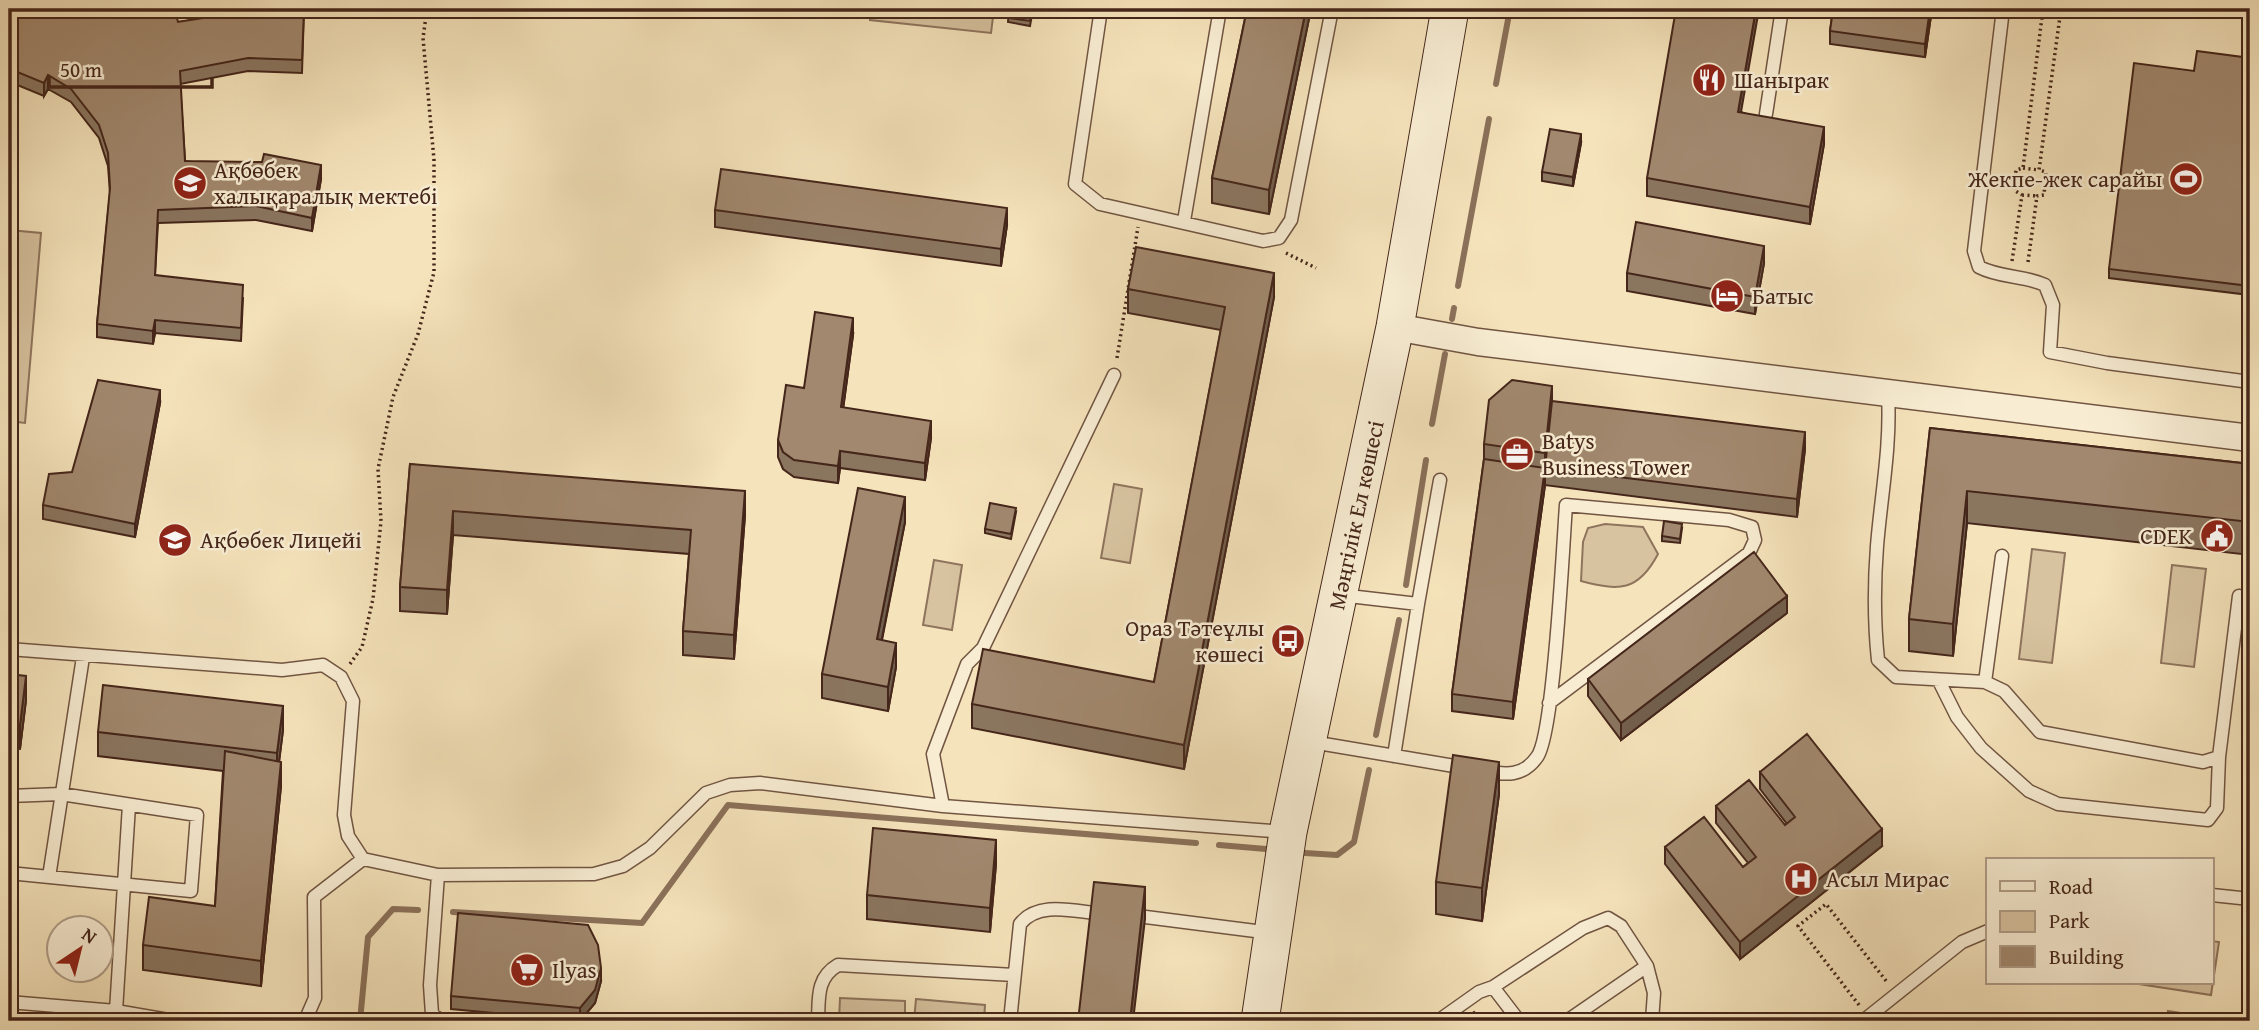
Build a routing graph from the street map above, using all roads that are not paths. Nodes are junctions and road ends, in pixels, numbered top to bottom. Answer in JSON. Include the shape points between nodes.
{"nodes":[{"id":1,"x":1101,"y":9,"type":"edge"},
{"id":2,"x":1220,"y":9,"type":"edge"},
{"id":3,"x":1332,"y":9,"type":"edge"},
{"id":4,"x":1450,"y":9,"type":"edge"},
{"id":5,"x":1782,"y":9,"type":"edge"},
{"id":6,"x":2003,"y":9,"type":"edge"},
{"id":7,"x":1766,"y":114,"type":"edge"},
{"id":8,"x":1184,"y":221,"type":"junction"},
{"id":9,"x":1395,"y":327,"type":"junction"},
{"id":10,"x":1114,"y":375,"type":"road end"},
{"id":11,"x":2250,"y":382,"type":"edge"},
{"id":12,"x":1888,"y":395,"type":"junction"},
{"id":13,"x":2250,"y":438,"type":"edge"},
{"id":14,"x":1440,"y":480,"type":"dead end"},
{"id":15,"x":2002,"y":556,"type":"dead end"},
{"id":16,"x":1339,"y":595,"type":"junction"},
{"id":17,"x":2239,"y":596,"type":"dead end"},
{"id":18,"x":1418,"y":604,"type":"junction"},
{"id":19,"x":9,"y":649,"type":"edge"},
{"id":20,"x":83,"y":657,"type":"junction"},
{"id":21,"x":1939,"y":681,"type":"junction"},
{"id":22,"x":1985,"y":681,"type":"junction"},
{"id":23,"x":1549,"y":704,"type":"junction"},
{"id":24,"x":1308,"y":741,"type":"junction"},
{"id":25,"x":1394,"y":756,"type":"junction"},
{"id":26,"x":2219,"y":757,"type":"junction"},
{"id":27,"x":61,"y":794,"type":"junction"},
{"id":28,"x":9,"y":796,"type":"edge"},
{"id":29,"x":129,"y":805,"type":"junction"},
{"id":30,"x":943,"y":806,"type":"junction"},
{"id":31,"x":1288,"y":832,"type":"junction"},
{"id":32,"x":363,"y":859,"type":"junction"},
{"id":33,"x":9,"y":873,"type":"edge"},
{"id":34,"x":438,"y":875,"type":"junction"},
{"id":35,"x":49,"y":877,"type":"junction"},
{"id":36,"x":123,"y":884,"type":"junction"},
{"id":37,"x":2214,"y":895,"type":"edge"},
{"id":38,"x":2250,"y":899,"type":"edge"},
{"id":39,"x":1986,"y":931,"type":"edge"},
{"id":40,"x":1272,"y":933,"type":"junction"},
{"id":41,"x":1647,"y":966,"type":"junction"},
{"id":42,"x":1014,"y":975,"type":"junction"},
{"id":43,"x":1493,"y":987,"type":"junction"},
{"id":44,"x":9,"y":1002,"type":"edge"},
{"id":45,"x":116,"y":1011,"type":"junction"},
{"id":46,"x":1866,"y":1019,"type":"edge"},
{"id":47,"x":174,"y":1021,"type":"edge"},
{"id":48,"x":305,"y":1021,"type":"edge"},
{"id":49,"x":441,"y":1021,"type":"edge"},
{"id":50,"x":818,"y":1021,"type":"edge"},
{"id":51,"x":1010,"y":1021,"type":"edge"},
{"id":52,"x":1260,"y":1021,"type":"edge"},
{"id":53,"x":1438,"y":1021,"type":"edge"},
{"id":54,"x":1520,"y":1021,"type":"edge"},
{"id":55,"x":1567,"y":1021,"type":"edge"},
{"id":56,"x":1652,"y":1021,"type":"edge"}],
"edges":[{"from":1,"to":8,"type":"lane","via":[[1075,184],[1100,204]]},
{"from":2,"to":8,"type":"lane"},
{"from":3,"to":8,"type":"lane","via":[[1291,220],[1279,238],[1263,241]]},
{"from":4,"to":9,"type":"street","name":"Мәңгілік Ел көшесі"},
{"from":5,"to":7,"type":"lane"},
{"from":6,"to":11,"type":"lane","via":[[1974,251],[1979,267],[1994,275],[2026,277],[2045,285],[2053,305],[2050,352]]},
{"from":9,"to":12,"type":"street","via":[[1478,342]]},
{"from":9,"to":16,"type":"street","name":"Мәңгілік Ел көшесі"},
{"from":10,"to":30,"type":"lane","via":[[983,648],[967,664],[933,754]]},
{"from":12,"to":13,"type":"street"},
{"from":12,"to":21,"type":"lane","via":[[1890,426],[1873,619],[1878,660],[1896,677]]},
{"from":14,"to":18,"type":"lane"},
{"from":15,"to":22,"type":"lane"},
{"from":16,"to":18,"type":"lane"},
{"from":16,"to":24,"type":"street","name":"Мәңгілік Ел көшесі"},
{"from":17,"to":26,"type":"lane"},
{"from":18,"to":25,"type":"lane"},
{"from":19,"to":20,"type":"lane"},
{"from":20,"to":27,"type":"lane"},
{"from":20,"to":32,"type":"lane","via":[[282,670],[323,665],[341,677],[353,701],[344,815],[348,836]]},
{"from":21,"to":22,"type":"lane"},
{"from":21,"to":26,"type":"lane","via":[[1957,717],[1981,748],[2029,791],[2058,804],[2208,820],[2217,808]]},
{"from":22,"to":26,"type":"lane","via":[[2004,691],[2040,732],[2203,762]]},
{"from":23,"to":23,"type":"lane","via":[[1566,505],[1729,520],[1752,527],[1755,540],[1749,553]]},
{"from":23,"to":25,"type":"lane","via":[[1539,755],[1525,770],[1509,776]]},
{"from":24,"to":25,"type":"lane"},
{"from":24,"to":31,"type":"street","name":"Мәңгілік Ел көшесі"},
{"from":27,"to":28,"type":"lane"},
{"from":27,"to":29,"type":"lane"},
{"from":27,"to":35,"type":"lane"},
{"from":29,"to":36,"type":"lane"},
{"from":29,"to":36,"type":"lane","via":[[197,815],[191,891]]},
{"from":30,"to":31,"type":"lane"},
{"from":30,"to":34,"type":"lane","via":[[760,783],[730,785],[706,793],[650,848],[624,866],[594,874]]},
{"from":31,"to":40,"type":"street","name":"Мәңгілік Ел көшесі"},
{"from":32,"to":34,"type":"lane"},
{"from":32,"to":48,"type":"lane","via":[[314,897],[315,998]]},
{"from":33,"to":35,"type":"lane"},
{"from":34,"to":49,"type":"lane","via":[[430,985],[432,1014]]},
{"from":35,"to":36,"type":"lane"},
{"from":36,"to":45,"type":"lane"},
{"from":37,"to":38,"type":"lane"},
{"from":39,"to":46,"type":"lane","via":[[1962,942]]},
{"from":40,"to":42,"type":"lane","via":[[1166,918],[1038,909],[1020,924]]},
{"from":40,"to":52,"type":"street","name":"Мәңгілік Ел көшесі"},
{"from":41,"to":43,"type":"lane","via":[[1621,926],[1608,918],[1583,928]]},
{"from":41,"to":55,"type":"lane"},
{"from":41,"to":56,"type":"lane","via":[[1654,993]]},
{"from":42,"to":50,"type":"lane","via":[[838,965],[826,972],[820,985]]},
{"from":42,"to":51,"type":"lane"},
{"from":43,"to":53,"type":"lane"},
{"from":43,"to":54,"type":"lane"},
{"from":44,"to":45,"type":"lane"},
{"from":45,"to":47,"type":"lane"}]}
